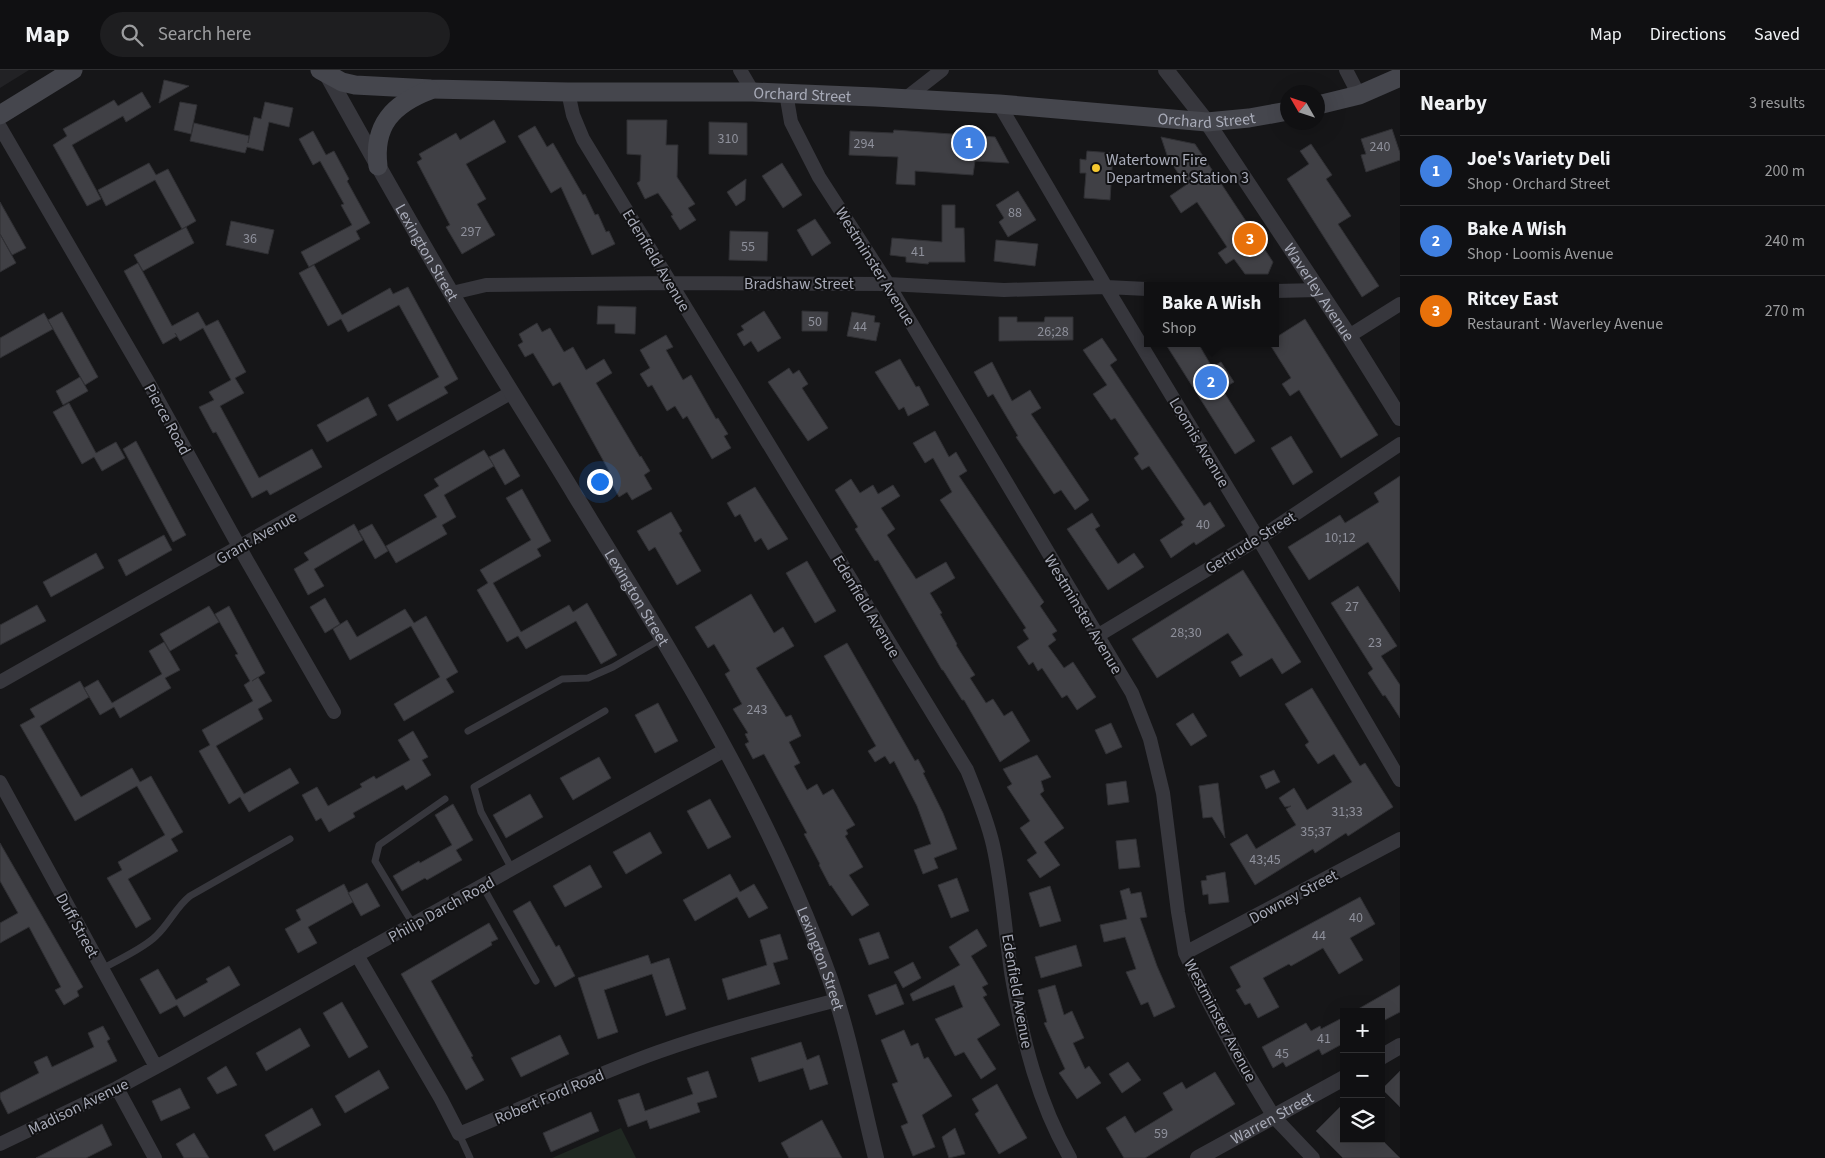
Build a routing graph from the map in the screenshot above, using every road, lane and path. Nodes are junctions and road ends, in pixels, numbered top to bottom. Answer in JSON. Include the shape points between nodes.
{"nodes":[{"id":1,"x":73,"y":70,"type":"edge"},
{"id":2,"x":373,"y":70,"type":"edge"},
{"id":3,"x":740,"y":70,"type":"edge"},
{"id":4,"x":942,"y":70,"type":"edge"},
{"id":5,"x":1166,"y":70,"type":"edge"},
{"id":6,"x":1346,"y":70,"type":"edge"},
{"id":7,"x":326,"y":71,"type":"edge"},
{"id":8,"x":1400,"y":77,"type":"edge"},
{"id":9,"x":391,"y":86,"type":"junction"},
{"id":10,"x":431,"y":89,"type":"junction"},
{"id":11,"x":568,"y":92,"type":"junction"},
{"id":12,"x":753,"y":92,"type":"junction"},
{"id":13,"x":786,"y":93,"type":"junction"},
{"id":14,"x":1359,"y":95,"type":"junction"},
{"id":15,"x":906,"y":98,"type":"junction"},
{"id":16,"x":1325,"y":103,"type":"edge"},
{"id":17,"x":999,"y":104,"type":"junction"},
{"id":18,"x":1280,"y":113,"type":"edge"},
{"id":19,"x":0,"y":115,"type":"edge"},
{"id":20,"x":1207,"y":122,"type":"junction"},
{"id":21,"x":0,"y":127,"type":"edge"},
{"id":22,"x":378,"y":166,"type":"junction"},
{"id":23,"x":671,"y":283,"type":"junction"},
{"id":24,"x":888,"y":284,"type":"junction"},
{"id":25,"x":1106,"y":287,"type":"junction"},
{"id":26,"x":1144,"y":289,"type":"edge"},
{"id":27,"x":1319,"y":290,"type":"junction"},
{"id":28,"x":1279,"y":291,"type":"edge"},
{"id":29,"x":452,"y":293,"type":"junction"},
{"id":30,"x":1400,"y":304,"type":"edge"},
{"id":31,"x":1349,"y":336,"type":"junction"},
{"id":32,"x":512,"y":392,"type":"junction"},
{"id":33,"x":1400,"y":418,"type":"edge"},
{"id":34,"x":1400,"y":444,"type":"edge"},
{"id":35,"x":1258,"y":539,"type":"junction"},
{"id":36,"x":239,"y":547,"type":"junction"},
{"id":37,"x":1097,"y":636,"type":"junction"},
{"id":38,"x":661,"y":639,"type":"junction"},
{"id":39,"x":0,"y":682,"type":"edge"},
{"id":40,"x":605,"y":711,"type":"dead end"},
{"id":41,"x":334,"y":712,"type":"dead end"},
{"id":42,"x":468,"y":731,"type":"dead end"},
{"id":43,"x":725,"y":750,"type":"junction"},
{"id":44,"x":1400,"y":780,"type":"edge"},
{"id":45,"x":0,"y":782,"type":"edge"},
{"id":46,"x":445,"y":799,"type":"dead end"},
{"id":47,"x":290,"y":839,"type":"dead end"},
{"id":48,"x":1400,"y":839,"type":"edge"},
{"id":49,"x":512,"y":869,"type":"junction"},
{"id":50,"x":482,"y":885,"type":"junction"},
{"id":51,"x":413,"y":924,"type":"junction"},
{"id":52,"x":1185,"y":953,"type":"junction"},
{"id":53,"x":356,"y":956,"type":"junction"},
{"id":54,"x":102,"y":969,"type":"junction"},
{"id":55,"x":536,"y":982,"type":"dead end"},
{"id":56,"x":837,"y":1000,"type":"junction"},
{"id":57,"x":1400,"y":1046,"type":"edge"},
{"id":58,"x":1385,"y":1055,"type":"edge"},
{"id":59,"x":156,"y":1067,"type":"junction"},
{"id":60,"x":1340,"y":1080,"type":"edge"},
{"id":61,"x":117,"y":1088,"type":"junction"},
{"id":62,"x":1274,"y":1117,"type":"junction"},
{"id":63,"x":459,"y":1134,"type":"junction"},
{"id":64,"x":0,"y":1144,"type":"edge"},
{"id":65,"x":155,"y":1158,"type":"edge"},
{"id":66,"x":470,"y":1158,"type":"edge"},
{"id":67,"x":876,"y":1158,"type":"edge"},
{"id":68,"x":1070,"y":1158,"type":"edge"},
{"id":69,"x":1198,"y":1158,"type":"edge"},
{"id":70,"x":1313,"y":1158,"type":"edge"}],
"edges":[{"from":1,"to":19,"type":"main road"},
{"from":2,"to":9,"type":"main road"},
{"from":3,"to":12,"type":"street"},
{"from":4,"to":15,"type":"street"},
{"from":5,"to":20,"type":"street","name":"Waverley Avenue"},
{"from":6,"to":14,"type":"street"},
{"from":7,"to":9,"type":"main road","name":"Orchard Street","via":[[350,84]]},
{"from":7,"to":22,"type":"street","name":"Lexington Street"},
{"from":8,"to":14,"type":"main road"},
{"from":9,"to":10,"type":"main road","name":"Orchard Street"},
{"from":10,"to":11,"type":"main road","name":"Orchard Street"},
{"from":10,"to":22,"type":"main road","via":[[406,101],[385,121],[377,146]]},
{"from":11,"to":12,"type":"main road","name":"Orchard Street"},
{"from":11,"to":23,"type":"street","name":"Edenfield Avenue","via":[[583,139]]},
{"from":12,"to":13,"type":"main road","name":"Orchard Street"},
{"from":13,"to":15,"type":"main road","name":"Orchard Street"},
{"from":13,"to":24,"type":"street","name":"Westminster Avenue","via":[[790,122],[820,178]]},
{"from":14,"to":16,"type":"main road"},
{"from":15,"to":17,"type":"main road","name":"Orchard Street"},
{"from":17,"to":20,"type":"main road","name":"Orchard Street"},
{"from":17,"to":25,"type":"street","name":"Loomis Avenue"},
{"from":18,"to":20,"type":"main road","name":"Orchard Street"},
{"from":20,"to":27,"type":"street","name":"Waverley Avenue"},
{"from":21,"to":36,"type":"street","name":"Pierce Road","via":[[147,380]]},
{"from":22,"to":29,"type":"street","name":"Lexington Street"},
{"from":23,"to":24,"type":"street","name":"Bradshaw Street"},
{"from":23,"to":29,"type":"street","name":"Bradshaw Street","via":[[486,285]]},
{"from":23,"to":68,"type":"street","name":"Edenfield Avenue","via":[[967,770],[983,809],[993,846],[1012,977],[1038,1090]]},
{"from":24,"to":25,"type":"street","name":"Bradshaw Street","via":[[1004,290]]},
{"from":24,"to":37,"type":"street","name":"Westminster Avenue"},
{"from":25,"to":26,"type":"street","name":"Bradshaw Street"},
{"from":25,"to":35,"type":"street","name":"Loomis Avenue"},
{"from":27,"to":28,"type":"street"},
{"from":27,"to":31,"type":"street","name":"Waverley Avenue"},
{"from":29,"to":32,"type":"street","name":"Lexington Street"},
{"from":30,"to":31,"type":"street"},
{"from":31,"to":33,"type":"street","name":"Waverley Avenue"},
{"from":32,"to":36,"type":"street","name":"Grant Avenue"},
{"from":32,"to":38,"type":"street","name":"Lexington Street"},
{"from":34,"to":35,"type":"street","name":"Gertrude Street"},
{"from":35,"to":37,"type":"street","name":"Gertrude Street"},
{"from":35,"to":44,"type":"street","name":"Loomis Avenue"},
{"from":36,"to":39,"type":"street","name":"Grant Avenue"},
{"from":36,"to":41,"type":"street","name":"Pierce Road"},
{"from":37,"to":52,"type":"street","name":"Westminster Avenue","via":[[1132,693],[1150,739],[1162,793]]},
{"from":38,"to":42,"type":"lane","via":[[588,678],[562,679]]},
{"from":38,"to":43,"type":"street","name":"Lexington Street"},
{"from":40,"to":49,"type":"lane","via":[[474,787],[481,812]]},
{"from":43,"to":49,"type":"street","name":"Philip Darch Road"},
{"from":43,"to":56,"type":"street","name":"Lexington Street","via":[[787,875]]},
{"from":45,"to":54,"type":"street","name":"Duff Street"},
{"from":46,"to":51,"type":"lane","via":[[379,845],[376,861]]},
{"from":47,"to":54,"type":"lane","via":[[190,896],[152,939]]},
{"from":48,"to":52,"type":"street","name":"Downey Street"},
{"from":49,"to":50,"type":"street","name":"Philip Darch Road"},
{"from":50,"to":51,"type":"street","name":"Philip Darch Road"},
{"from":50,"to":55,"type":"lane"},
{"from":51,"to":53,"type":"street","name":"Philip Darch Road"},
{"from":52,"to":62,"type":"street","name":"Westminster Avenue","via":[[1239,1059]]},
{"from":53,"to":59,"type":"street","name":"Philip Darch Road"},
{"from":53,"to":63,"type":"street"},
{"from":54,"to":59,"type":"street","name":"Duff Street"},
{"from":56,"to":63,"type":"street","name":"Robert Ford Road","via":[[659,1052]]},
{"from":56,"to":67,"type":"street","name":"Lexington Street"},
{"from":57,"to":58,"type":"street"},
{"from":59,"to":61,"type":"street","name":"Madison Avenue"},
{"from":60,"to":62,"type":"street","name":"Warren Street"},
{"from":61,"to":64,"type":"street","name":"Madison Avenue"},
{"from":61,"to":65,"type":"street"},
{"from":62,"to":69,"type":"street","name":"Warren Street"},
{"from":62,"to":70,"type":"street","name":"Westminster Avenue"},
{"from":63,"to":66,"type":"lane"}]}
